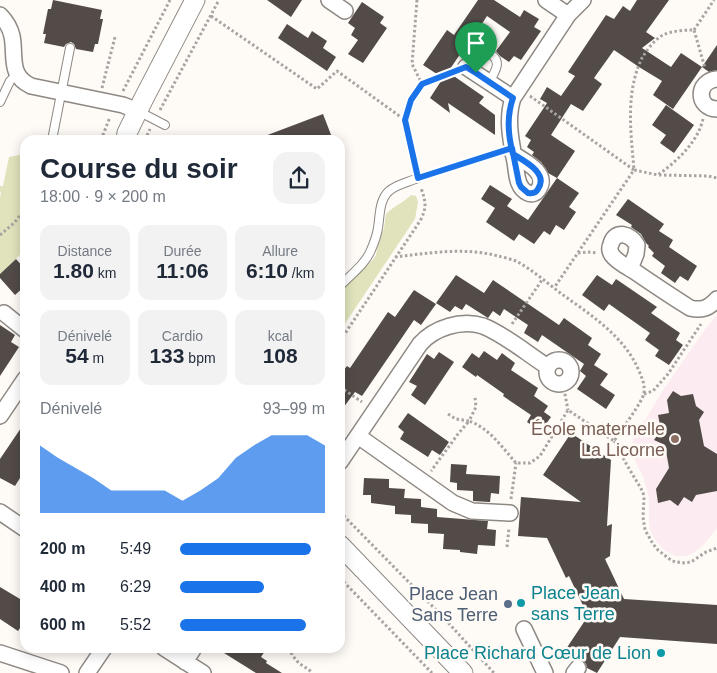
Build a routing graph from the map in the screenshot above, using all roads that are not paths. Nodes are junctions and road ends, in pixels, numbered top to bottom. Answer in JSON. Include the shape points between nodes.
{"nodes":[{"id":1,"x":195,"y":0,"type":"edge"},
{"id":2,"x":329,"y":0,"type":"edge"},
{"id":3,"x":546,"y":0,"type":"edge"},
{"id":4,"x":583,"y":0,"type":"edge"},
{"id":5,"x":346,"y":11,"type":"dead end"},
{"id":6,"x":0,"y":15,"type":"edge"},
{"id":7,"x":568,"y":15,"type":"junction"},
{"id":8,"x":70,"y":48,"type":"dead end"},
{"id":9,"x":471,"y":70,"type":"joint"},
{"id":10,"x":14,"y":78,"type":"junction"},
{"id":11,"x":0,"y":79,"type":"edge"},
{"id":12,"x":713,"y":80,"type":"edge"},
{"id":13,"x":490,"y":82,"type":"junction"},
{"id":14,"x":61,"y":92,"type":"junction"},
{"id":15,"x":516,"y":93,"type":"junction"},
{"id":16,"x":0,"y":102,"type":"edge"},
{"id":17,"x":713,"y":108,"type":"edge"},
{"id":18,"x":138,"y":111,"type":"junction"},
{"id":19,"x":164,"y":126,"type":"dead end"},
{"id":20,"x":53,"y":135,"type":"edge"},
{"id":21,"x":127,"y":135,"type":"edge"},
{"id":22,"x":512,"y":151,"type":"road end"},
{"id":23,"x":418,"y":178,"type":"road end"},
{"id":24,"x":630,"y":269,"type":"dead end"},
{"id":25,"x":345,"y":281,"type":"edge"},
{"id":26,"x":713,"y":303,"type":"edge"},
{"id":27,"x":4,"y":312,"type":"dead end"},
{"id":28,"x":20,"y":326,"type":"edge"},
{"id":29,"x":563,"y":384,"type":"road end"},
{"id":30,"x":20,"y":386,"type":"edge"},
{"id":31,"x":0,"y":416,"type":"edge"},
{"id":32,"x":358,"y":436,"type":"junction"},
{"id":33,"x":345,"y":455,"type":"edge"},
{"id":34,"x":0,"y":512,"type":"edge"},
{"id":35,"x":510,"y":513,"type":"dead end"},
{"id":36,"x":20,"y":526,"type":"edge"},
{"id":37,"x":345,"y":550,"type":"edge"},
{"id":38,"x":524,"y":629,"type":"dead end"},
{"id":39,"x":0,"y":653,"type":"edge"},
{"id":40,"x":101,"y":653,"type":"edge"},
{"id":41,"x":172,"y":653,"type":"edge"},
{"id":42,"x":191,"y":653,"type":"edge"},
{"id":43,"x":185,"y":662,"type":"junction"},
{"id":44,"x":61,"y":673,"type":"edge"},
{"id":45,"x":87,"y":673,"type":"edge"},
{"id":46,"x":203,"y":673,"type":"edge"},
{"id":47,"x":462,"y":673,"type":"edge"},
{"id":48,"x":545,"y":673,"type":"edge"}],
"edges":[{"from":1,"to":18,"type":"street"},
{"from":2,"to":5,"type":"street"},
{"from":3,"to":7,"type":"street"},
{"from":4,"to":7,"type":"street"},
{"from":6,"to":10,"type":"street","via":[[12,37]]},
{"from":7,"to":15,"type":"street"},
{"from":8,"to":14,"type":"lane"},
{"from":9,"to":13,"type":"street"},
{"from":9,"to":13,"type":"lane","via":[[481,53],[490,53],[498,62]]},
{"from":10,"to":11,"type":"lane"},
{"from":10,"to":14,"type":"street","via":[[31,86]]},
{"from":10,"to":16,"type":"lane"},
{"from":12,"to":17,"type":"street","via":[[704,86],[701,95],[705,104]]},
{"from":13,"to":15,"type":"street"},
{"from":14,"to":18,"type":"street"},
{"from":14,"to":20,"type":"lane"},
{"from":15,"to":22,"type":"street","via":[[509,122]]},
{"from":18,"to":19,"type":"lane"},
{"from":18,"to":21,"type":"street"},
{"from":23,"to":25,"type":"lane","via":[[388,192],[370,251]]},
{"from":24,"to":26,"type":"street","via":[[690,308],[701,310]]},
{"from":27,"to":28,"type":"street"},
{"from":29,"to":32,"type":"street","via":[[571,375],[565,362],[558,360],[548,367],[481,326],[451,326],[434,331],[424,339]]},
{"from":30,"to":31,"type":"street"},
{"from":32,"to":33,"type":"street"},
{"from":32,"to":35,"type":"street","via":[[453,503],[472,511]]},
{"from":34,"to":36,"type":"street"},
{"from":37,"to":47,"type":"street"},
{"from":38,"to":48,"type":"street"},
{"from":39,"to":44,"type":"street"},
{"from":40,"to":45,"type":"street"},
{"from":41,"to":43,"type":"street"},
{"from":42,"to":43,"type":"street"},
{"from":43,"to":46,"type":"street"}]}
